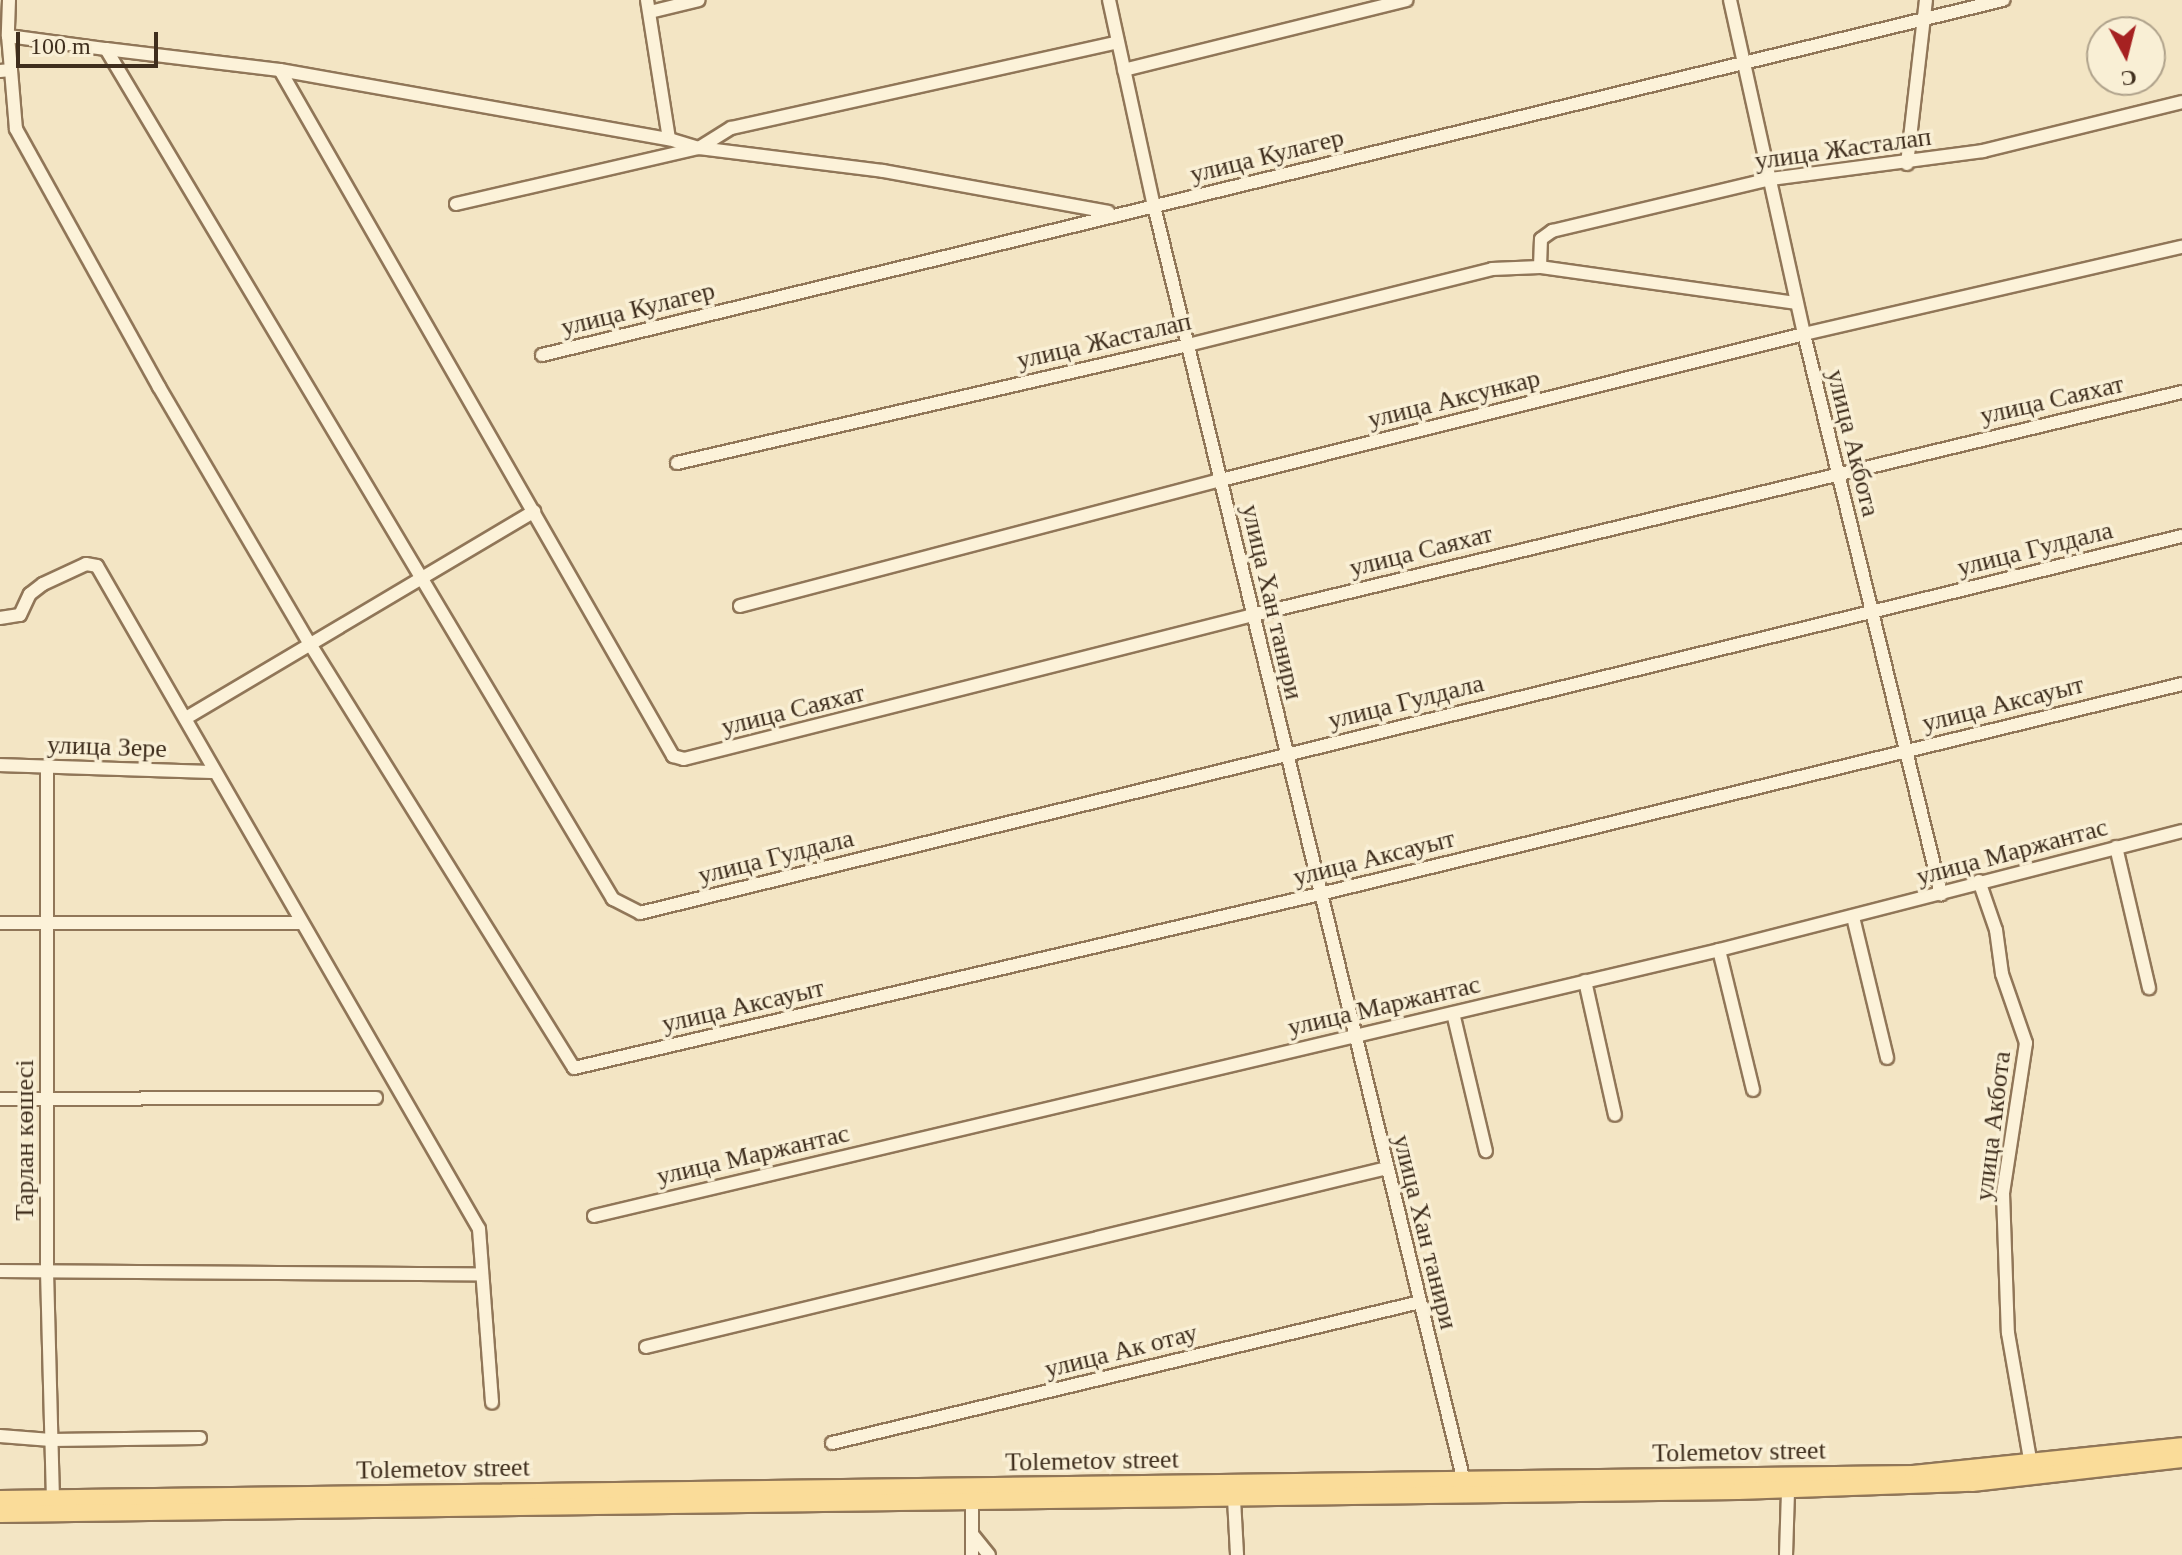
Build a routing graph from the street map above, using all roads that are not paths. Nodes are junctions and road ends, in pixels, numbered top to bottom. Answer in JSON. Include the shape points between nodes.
{"nodes":[{"id":1,"x":9,"y":0,"type":"edge"},
{"id":2,"x":699,"y":0,"type":"edge"},
{"id":3,"x":1109,"y":0,"type":"edge"},
{"id":4,"x":1406,"y":0,"type":"edge"},
{"id":5,"x":1730,"y":0,"type":"edge"},
{"id":6,"x":1926,"y":0,"type":"edge"},
{"id":7,"x":2003,"y":0,"type":"edge"},
{"id":8,"x":648,"y":6,"type":"edge"},
{"id":9,"x":1924,"y":20,"type":"junction"},
{"id":10,"x":8,"y":36,"type":"junction"},
{"id":11,"x":1118,"y":42,"type":"junction"},
{"id":12,"x":106,"y":49,"type":"junction"},
{"id":13,"x":1745,"y":63,"type":"junction"},
{"id":14,"x":280,"y":70,"type":"junction"},
{"id":15,"x":1124,"y":70,"type":"junction"},
{"id":16,"x":6,"y":71,"type":"edge"},
{"id":17,"x":2182,"y":102,"type":"edge"},
{"id":18,"x":669,"y":139,"type":"junction"},
{"id":19,"x":699,"y":148,"type":"junction"},
{"id":20,"x":1907,"y":164,"type":"junction"},
{"id":21,"x":1771,"y":179,"type":"junction"},
{"id":22,"x":456,"y":204,"type":"dead end"},
{"id":23,"x":1154,"y":206,"type":"junction"},
{"id":24,"x":1115,"y":213,"type":"junction"},
{"id":25,"x":2182,"y":247,"type":"edge"},
{"id":26,"x":1540,"y":267,"type":"junction"},
{"id":27,"x":1796,"y":303,"type":"junction"},
{"id":28,"x":1804,"y":334,"type":"junction"},
{"id":29,"x":1188,"y":345,"type":"junction"},
{"id":30,"x":542,"y":355,"type":"dead end"},
{"id":31,"x":2182,"y":392,"type":"edge"},
{"id":32,"x":677,"y":463,"type":"dead end"},
{"id":33,"x":1837,"y":474,"type":"junction"},
{"id":34,"x":1221,"y":480,"type":"junction"},
{"id":35,"x":534,"y":511,"type":"junction"},
{"id":36,"x":2182,"y":536,"type":"edge"},
{"id":37,"x":421,"y":577,"type":"junction"},
{"id":38,"x":740,"y":606,"type":"dead end"},
{"id":39,"x":1871,"y":611,"type":"junction"},
{"id":40,"x":1253,"y":615,"type":"junction"},
{"id":41,"x":0,"y":618,"type":"edge"},
{"id":42,"x":310,"y":644,"type":"junction"},
{"id":43,"x":2182,"y":684,"type":"edge"},
{"id":44,"x":186,"y":718,"type":"junction"},
{"id":45,"x":1905,"y":750,"type":"junction"},
{"id":46,"x":1285,"y":755,"type":"junction"},
{"id":47,"x":0,"y":765,"type":"edge"},
{"id":48,"x":47,"y":767,"type":"junction"},
{"id":49,"x":213,"y":772,"type":"junction"},
{"id":50,"x":2182,"y":831,"type":"edge"},
{"id":51,"x":2116,"y":847,"type":"junction"},
{"id":52,"x":1979,"y":881,"type":"junction"},
{"id":53,"x":1320,"y":894,"type":"junction"},
{"id":54,"x":1941,"y":894,"type":"junction"},
{"id":55,"x":1853,"y":917,"type":"junction"},
{"id":56,"x":0,"y":923,"type":"edge"},
{"id":57,"x":47,"y":923,"type":"junction"},
{"id":58,"x":301,"y":923,"type":"junction"},
{"id":59,"x":1719,"y":950,"type":"junction"},
{"id":60,"x":1585,"y":981,"type":"junction"},
{"id":61,"x":2149,"y":988,"type":"dead end"},
{"id":62,"x":1453,"y":1013,"type":"junction"},
{"id":63,"x":1354,"y":1034,"type":"junction"},
{"id":64,"x":1887,"y":1058,"type":"dead end"},
{"id":65,"x":1753,"y":1090,"type":"dead end"},
{"id":66,"x":376,"y":1098,"type":"dead end"},
{"id":67,"x":0,"y":1099,"type":"edge"},
{"id":68,"x":47,"y":1101,"type":"junction"},
{"id":69,"x":1615,"y":1115,"type":"dead end"},
{"id":70,"x":1486,"y":1151,"type":"dead end"},
{"id":71,"x":1387,"y":1168,"type":"junction"},
{"id":72,"x":594,"y":1216,"type":"dead end"},
{"id":73,"x":0,"y":1271,"type":"edge"},
{"id":74,"x":47,"y":1271,"type":"junction"},
{"id":75,"x":482,"y":1274,"type":"junction"},
{"id":76,"x":1420,"y":1302,"type":"junction"},
{"id":77,"x":646,"y":1347,"type":"dead end"},
{"id":78,"x":492,"y":1403,"type":"dead end"},
{"id":79,"x":0,"y":1436,"type":"edge"},
{"id":80,"x":200,"y":1438,"type":"dead end"},
{"id":81,"x":51,"y":1440,"type":"junction"},
{"id":82,"x":832,"y":1443,"type":"dead end"},
{"id":83,"x":2182,"y":1446,"type":"edge"},
{"id":84,"x":2182,"y":1459,"type":"edge"},
{"id":85,"x":2032,"y":1470,"type":"junction"},
{"id":86,"x":1465,"y":1486,"type":"junction"},
{"id":87,"x":1788,"y":1490,"type":"junction"},
{"id":88,"x":972,"y":1494,"type":"junction"},
{"id":89,"x":0,"y":1499,"type":"edge"},
{"id":90,"x":1234,"y":1499,"type":"junction"},
{"id":91,"x":53,"y":1506,"type":"junction"},
{"id":92,"x":0,"y":1514,"type":"edge"},
{"id":93,"x":972,"y":1534,"type":"junction"},
{"id":94,"x":972,"y":1555,"type":"edge"},
{"id":95,"x":989,"y":1555,"type":"edge"},
{"id":96,"x":1237,"y":1555,"type":"edge"},
{"id":97,"x":1786,"y":1555,"type":"edge"}],
"edges":[{"from":1,"to":10,"type":"street"},
{"from":2,"to":8,"type":"street"},
{"from":3,"to":11,"type":"street","name":"улица Хан танири"},
{"from":4,"to":15,"type":"street"},
{"from":5,"to":13,"type":"street","name":"улица Акбота"},
{"from":6,"to":9,"type":"street"},
{"from":7,"to":9,"type":"street","name":"улица Кулагер"},
{"from":8,"to":18,"type":"street"},
{"from":9,"to":13,"type":"street","name":"улица Кулагер"},
{"from":9,"to":20,"type":"street"},
{"from":10,"to":12,"type":"street"},
{"from":10,"to":16,"type":"street"},
{"from":11,"to":15,"type":"street","name":"улица Хан танири"},
{"from":11,"to":19,"type":"street","via":[[731,128]]},
{"from":12,"to":14,"type":"street"},
{"from":12,"to":37,"type":"street"},
{"from":13,"to":21,"type":"street","name":"улица Акбота"},
{"from":13,"to":23,"type":"street","name":"улица Кулагер"},
{"from":14,"to":18,"type":"street"},
{"from":14,"to":35,"type":"street"},
{"from":15,"to":23,"type":"street","name":"улица Хан танири"},
{"from":16,"to":42,"type":"street","via":[[16,129]]},
{"from":17,"to":20,"type":"street","name":"улица Жасталап","via":[[1983,151]]},
{"from":18,"to":19,"type":"street"},
{"from":19,"to":22,"type":"street"},
{"from":19,"to":24,"type":"street","via":[[883,171]]},
{"from":20,"to":21,"type":"street","name":"улица Жасталап"},
{"from":21,"to":26,"type":"street","name":"улица Жасталап","via":[[1552,231],[1541,239]]},
{"from":21,"to":27,"type":"street","name":"улица Акбота"},
{"from":23,"to":24,"type":"street","name":"улица Кулагер"},
{"from":23,"to":29,"type":"street","name":"улица Хан танири"},
{"from":24,"to":30,"type":"street","name":"улица Кулагер"},
{"from":25,"to":28,"type":"street","name":"улица Аксункар"},
{"from":26,"to":27,"type":"street","name":"улица Жасталап"},
{"from":26,"to":29,"type":"street","name":"улица Жасталап","via":[[1492,269]]},
{"from":27,"to":28,"type":"street","name":"улица Акбота"},
{"from":28,"to":33,"type":"street","name":"улица Акбота"},
{"from":28,"to":34,"type":"street","name":"улица Аксункар"},
{"from":29,"to":32,"type":"street","name":"улица Жасталап"},
{"from":29,"to":34,"type":"street","name":"улица Хан танири"},
{"from":31,"to":33,"type":"street","name":"улица Саяхат"},
{"from":33,"to":39,"type":"street","name":"улица Акбота"},
{"from":33,"to":40,"type":"street","name":"улица Саяхат"},
{"from":34,"to":38,"type":"street","name":"улица Аксункар"},
{"from":34,"to":40,"type":"street","name":"улица Хан танири"},
{"from":35,"to":37,"type":"street"},
{"from":35,"to":40,"type":"street","name":"улица Саяхат","via":[[673,756],[684,759]]},
{"from":36,"to":39,"type":"street","name":"улица Гулдала"},
{"from":37,"to":42,"type":"street"},
{"from":37,"to":46,"type":"street","name":"улица Гулдала","via":[[613,899],[640,913]]},
{"from":39,"to":45,"type":"street","name":"улица Акбота"},
{"from":39,"to":46,"type":"street","name":"улица Гулдала"},
{"from":40,"to":46,"type":"street","name":"улица Хан танири"},
{"from":41,"to":44,"type":"street","via":[[20,615],[30,594],[43,584],[95,564]]},
{"from":42,"to":44,"type":"street"},
{"from":42,"to":53,"type":"street","name":"улица Аксауыт","via":[[574,1068]]},
{"from":43,"to":45,"type":"street","name":"улица Аксауыт"},
{"from":44,"to":49,"type":"street"},
{"from":45,"to":53,"type":"street","name":"улица Аксауыт"},
{"from":45,"to":54,"type":"street","name":"улица Акбота"},
{"from":46,"to":53,"type":"street","name":"улица Хан танири"},
{"from":47,"to":48,"type":"street","name":"улица Зере"},
{"from":48,"to":49,"type":"street","name":"улица Зере"},
{"from":48,"to":57,"type":"street","name":"Тарлан көшесі"},
{"from":49,"to":58,"type":"street"},
{"from":50,"to":51,"type":"street","name":"улица Маржантас"},
{"from":51,"to":52,"type":"street","name":"улица Маржантас"},
{"from":51,"to":61,"type":"street"},
{"from":52,"to":54,"type":"street","name":"улица Маржантас"},
{"from":52,"to":85,"type":"street","name":"улица Акбота","via":[[2026,1043],[2003,1193],[2008,1333]]},
{"from":53,"to":63,"type":"street","name":"улица Хан танири"},
{"from":54,"to":55,"type":"street","name":"улица Маржантас"},
{"from":55,"to":59,"type":"street","name":"улица Маржантас"},
{"from":55,"to":64,"type":"street"},
{"from":56,"to":57,"type":"street"},
{"from":57,"to":58,"type":"street"},
{"from":57,"to":68,"type":"street","name":"Тарлан көшесі"},
{"from":58,"to":75,"type":"street","via":[[479,1229]]},
{"from":59,"to":60,"type":"street","name":"улица Маржантас"},
{"from":59,"to":65,"type":"street"},
{"from":60,"to":62,"type":"street","name":"улица Маржантас"},
{"from":60,"to":69,"type":"street"},
{"from":62,"to":63,"type":"street","name":"улица Маржантас"},
{"from":62,"to":70,"type":"street"},
{"from":63,"to":71,"type":"street","name":"улица Хан танири"},
{"from":63,"to":72,"type":"street","name":"улица Маржантас"},
{"from":66,"to":68,"type":"street"},
{"from":67,"to":68,"type":"street"},
{"from":68,"to":74,"type":"street","name":"Тарлан көшесі"},
{"from":71,"to":76,"type":"street","name":"улица Хан танири"},
{"from":71,"to":77,"type":"street"},
{"from":73,"to":74,"type":"street"},
{"from":74,"to":75,"type":"street"},
{"from":74,"to":81,"type":"street","name":"Тарлан көшесі"},
{"from":75,"to":78,"type":"street"},
{"from":76,"to":82,"type":"street","name":"улица Ак отау"},
{"from":76,"to":86,"type":"street","name":"улица Хан танири"},
{"from":79,"to":81,"type":"street"},
{"from":80,"to":81,"type":"street"},
{"from":81,"to":91,"type":"street","name":"Тарлан көшесі"},
{"from":83,"to":85,"type":"main road","name":"Tolemetov street"},
{"from":84,"to":85,"type":"main road","name":"Tolemetov street"},
{"from":85,"to":86,"type":"main road","name":"Tolemetov street"},
{"from":85,"to":87,"type":"main road","name":"Tolemetov street","via":[[1914,1487]]},
{"from":86,"to":87,"type":"main road","name":"Tolemetov street"},
{"from":86,"to":88,"type":"main road","name":"Tolemetov street"},
{"from":86,"to":90,"type":"main road","name":"Tolemetov street"},
{"from":87,"to":97,"type":"street"},
{"from":88,"to":90,"type":"main road","name":"Tolemetov street"},
{"from":88,"to":91,"type":"main road","name":"Tolemetov street"},
{"from":88,"to":93,"type":"street"},
{"from":89,"to":91,"type":"main road","name":"Tolemetov street"},
{"from":90,"to":96,"type":"street"},
{"from":91,"to":92,"type":"main road","name":"Tolemetov street"},
{"from":93,"to":94,"type":"street"},
{"from":93,"to":95,"type":"street"}]}
